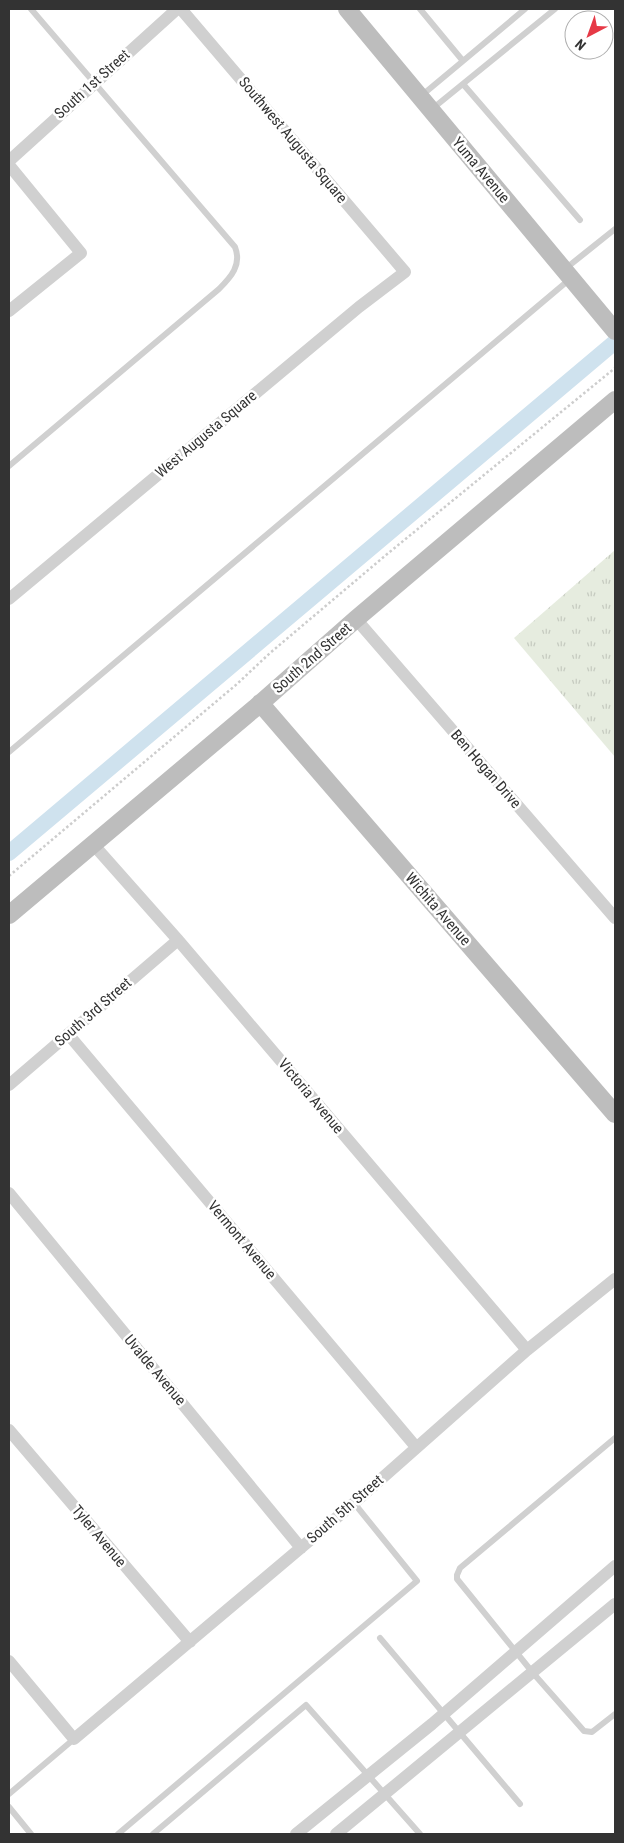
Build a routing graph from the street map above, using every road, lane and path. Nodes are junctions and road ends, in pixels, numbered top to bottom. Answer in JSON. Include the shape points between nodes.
{"nodes":[{"id":1,"x":31,"y":9,"type":"edge"},
{"id":2,"x":177,"y":9,"type":"edge"},
{"id":3,"x":181,"y":9,"type":"edge"},
{"id":4,"x":347,"y":9,"type":"edge"},
{"id":5,"x":420,"y":9,"type":"edge"},
{"id":6,"x":525,"y":9,"type":"edge"},
{"id":7,"x":556,"y":9,"type":"edge"},
{"id":8,"x":463,"y":61,"type":"junction"},
{"id":9,"x":94,"y":82,"type":"junction"},
{"id":10,"x":463,"y":84,"type":"junction"},
{"id":11,"x":426,"y":103,"type":"junction"},
{"id":12,"x":9,"y":161,"type":"edge"},
{"id":13,"x":9,"y":165,"type":"edge"},
{"id":14,"x":580,"y":220,"type":"dead end"},
{"id":15,"x":615,"y":229,"type":"edge"},
{"id":16,"x":405,"y":272,"type":"joint"},
{"id":17,"x":568,"y":274,"type":"junction"},
{"id":18,"x":9,"y":311,"type":"edge"},
{"id":19,"x":615,"y":331,"type":"edge"},
{"id":20,"x":615,"y":368,"type":"edge"},
{"id":21,"x":615,"y":400,"type":"edge"},
{"id":22,"x":9,"y":466,"type":"edge"},
{"id":23,"x":9,"y":599,"type":"edge"},
{"id":24,"x":356,"y":619,"type":"junction"},
{"id":25,"x":260,"y":703,"type":"junction"},
{"id":26,"x":9,"y":752,"type":"edge"},
{"id":27,"x":92,"y":843,"type":"junction"},
{"id":28,"x":9,"y":876,"type":"edge"},
{"id":29,"x":9,"y":915,"type":"edge"},
{"id":30,"x":615,"y":918,"type":"edge"},
{"id":31,"x":178,"y":940,"type":"junction"},
{"id":32,"x":68,"y":1034,"type":"junction"},
{"id":33,"x":9,"y":1085,"type":"edge"},
{"id":34,"x":615,"y":1114,"type":"edge"},
{"id":35,"x":9,"y":1193,"type":"edge"},
{"id":36,"x":615,"y":1279,"type":"edge"},
{"id":37,"x":527,"y":1350,"type":"junction"},
{"id":38,"x":9,"y":1430,"type":"edge"},
{"id":39,"x":615,"y":1438,"type":"edge"},
{"id":40,"x":416,"y":1447,"type":"junction"},
{"id":41,"x":354,"y":1503,"type":"junction"},
{"id":42,"x":301,"y":1548,"type":"junction"},
{"id":43,"x":615,"y":1566,"type":"edge"},
{"id":44,"x":615,"y":1604,"type":"edge"},
{"id":45,"x":380,"y":1638,"type":"dead end"},
{"id":46,"x":190,"y":1642,"type":"junction"},
{"id":47,"x":516,"y":1651,"type":"junction"},
{"id":48,"x":9,"y":1661,"type":"edge"},
{"id":49,"x":533,"y":1673,"type":"junction"},
{"id":50,"x":443,"y":1714,"type":"junction"},
{"id":51,"x":615,"y":1714,"type":"edge"},
{"id":52,"x":459,"y":1733,"type":"junction"},
{"id":53,"x":74,"y":1739,"type":"junction"},
{"id":54,"x":368,"y":1775,"type":"junction"},
{"id":55,"x":9,"y":1794,"type":"edge"},
{"id":56,"x":384,"y":1794,"type":"junction"},
{"id":57,"x":520,"y":1804,"type":"dead end"},
{"id":58,"x":9,"y":1807,"type":"edge"},
{"id":59,"x":31,"y":1834,"type":"edge"},
{"id":60,"x":118,"y":1834,"type":"edge"},
{"id":61,"x":153,"y":1834,"type":"edge"},
{"id":62,"x":296,"y":1834,"type":"edge"},
{"id":63,"x":336,"y":1834,"type":"edge"},
{"id":64,"x":420,"y":1834,"type":"edge"}],
"edges":[{"from":1,"to":9,"type":"lane"},
{"from":2,"to":9,"type":"street","name":"South 1st Street"},
{"from":3,"to":16,"type":"street","name":"Southwest Augusta Square"},
{"from":4,"to":11,"type":"street","name":"Yuma Avenue"},
{"from":5,"to":8,"type":"lane"},
{"from":6,"to":8,"type":"lane"},
{"from":7,"to":10,"type":"lane"},
{"from":8,"to":11,"type":"lane"},
{"from":9,"to":12,"type":"street","name":"South 1st Street"},
{"from":9,"to":22,"type":"lane","via":[[235,247],[237,262],[232,276],[219,289]]},
{"from":10,"to":11,"type":"lane"},
{"from":10,"to":14,"type":"lane"},
{"from":11,"to":17,"type":"street","name":"Yuma Avenue"},
{"from":13,"to":18,"type":"street","via":[[81,253]]},
{"from":15,"to":17,"type":"lane"},
{"from":16,"to":23,"type":"street","name":"West Augusta Square"},
{"from":17,"to":19,"type":"street","name":"Yuma Avenue"},
{"from":17,"to":26,"type":"lane"},
{"from":20,"to":28,"type":"path","via":[[386,555]]},
{"from":21,"to":24,"type":"street","name":"South 2nd Street"},
{"from":24,"to":25,"type":"street","name":"South 2nd Street"},
{"from":24,"to":30,"type":"street","name":"Ben Hogan Drive"},
{"from":25,"to":27,"type":"street","name":"South 2nd Street"},
{"from":25,"to":34,"type":"street","name":"Wichita Avenue"},
{"from":27,"to":29,"type":"street","name":"South 2nd Street"},
{"from":27,"to":31,"type":"street","name":"Victoria Avenue"},
{"from":31,"to":32,"type":"street","name":"South 3rd Street"},
{"from":31,"to":37,"type":"street","name":"Victoria Avenue"},
{"from":32,"to":33,"type":"street","name":"South 3rd Street"},
{"from":32,"to":40,"type":"street","name":"Vermont Avenue"},
{"from":35,"to":42,"type":"street","name":"Uvalde Avenue"},
{"from":36,"to":37,"type":"street","name":"South 5th Street"},
{"from":37,"to":40,"type":"street","name":"South 5th Street"},
{"from":38,"to":46,"type":"street","name":"Tyler Avenue"},
{"from":39,"to":47,"type":"lane","via":[[460,1568],[457,1579]]},
{"from":40,"to":41,"type":"street","name":"South 5th Street"},
{"from":41,"to":42,"type":"street","name":"South 5th Street"},
{"from":41,"to":60,"type":"lane","via":[[417,1581]]},
{"from":42,"to":46,"type":"street","name":"South 5th Street"},
{"from":43,"to":47,"type":"street"},
{"from":44,"to":49,"type":"street"},
{"from":45,"to":50,"type":"lane"},
{"from":46,"to":53,"type":"street","name":"South 5th Street"},
{"from":47,"to":49,"type":"lane"},
{"from":47,"to":50,"type":"street"},
{"from":48,"to":53,"type":"street"},
{"from":49,"to":51,"type":"lane","via":[[584,1731],[592,1732]]},
{"from":49,"to":52,"type":"street"},
{"from":50,"to":52,"type":"lane"},
{"from":50,"to":54,"type":"street"},
{"from":52,"to":56,"type":"street"},
{"from":52,"to":57,"type":"lane"},
{"from":53,"to":55,"type":"lane"},
{"from":54,"to":56,"type":"lane"},
{"from":54,"to":61,"type":"lane","via":[[306,1705]]},
{"from":54,"to":62,"type":"street"},
{"from":56,"to":63,"type":"street"},
{"from":56,"to":64,"type":"lane"},
{"from":58,"to":59,"type":"lane"}]}
